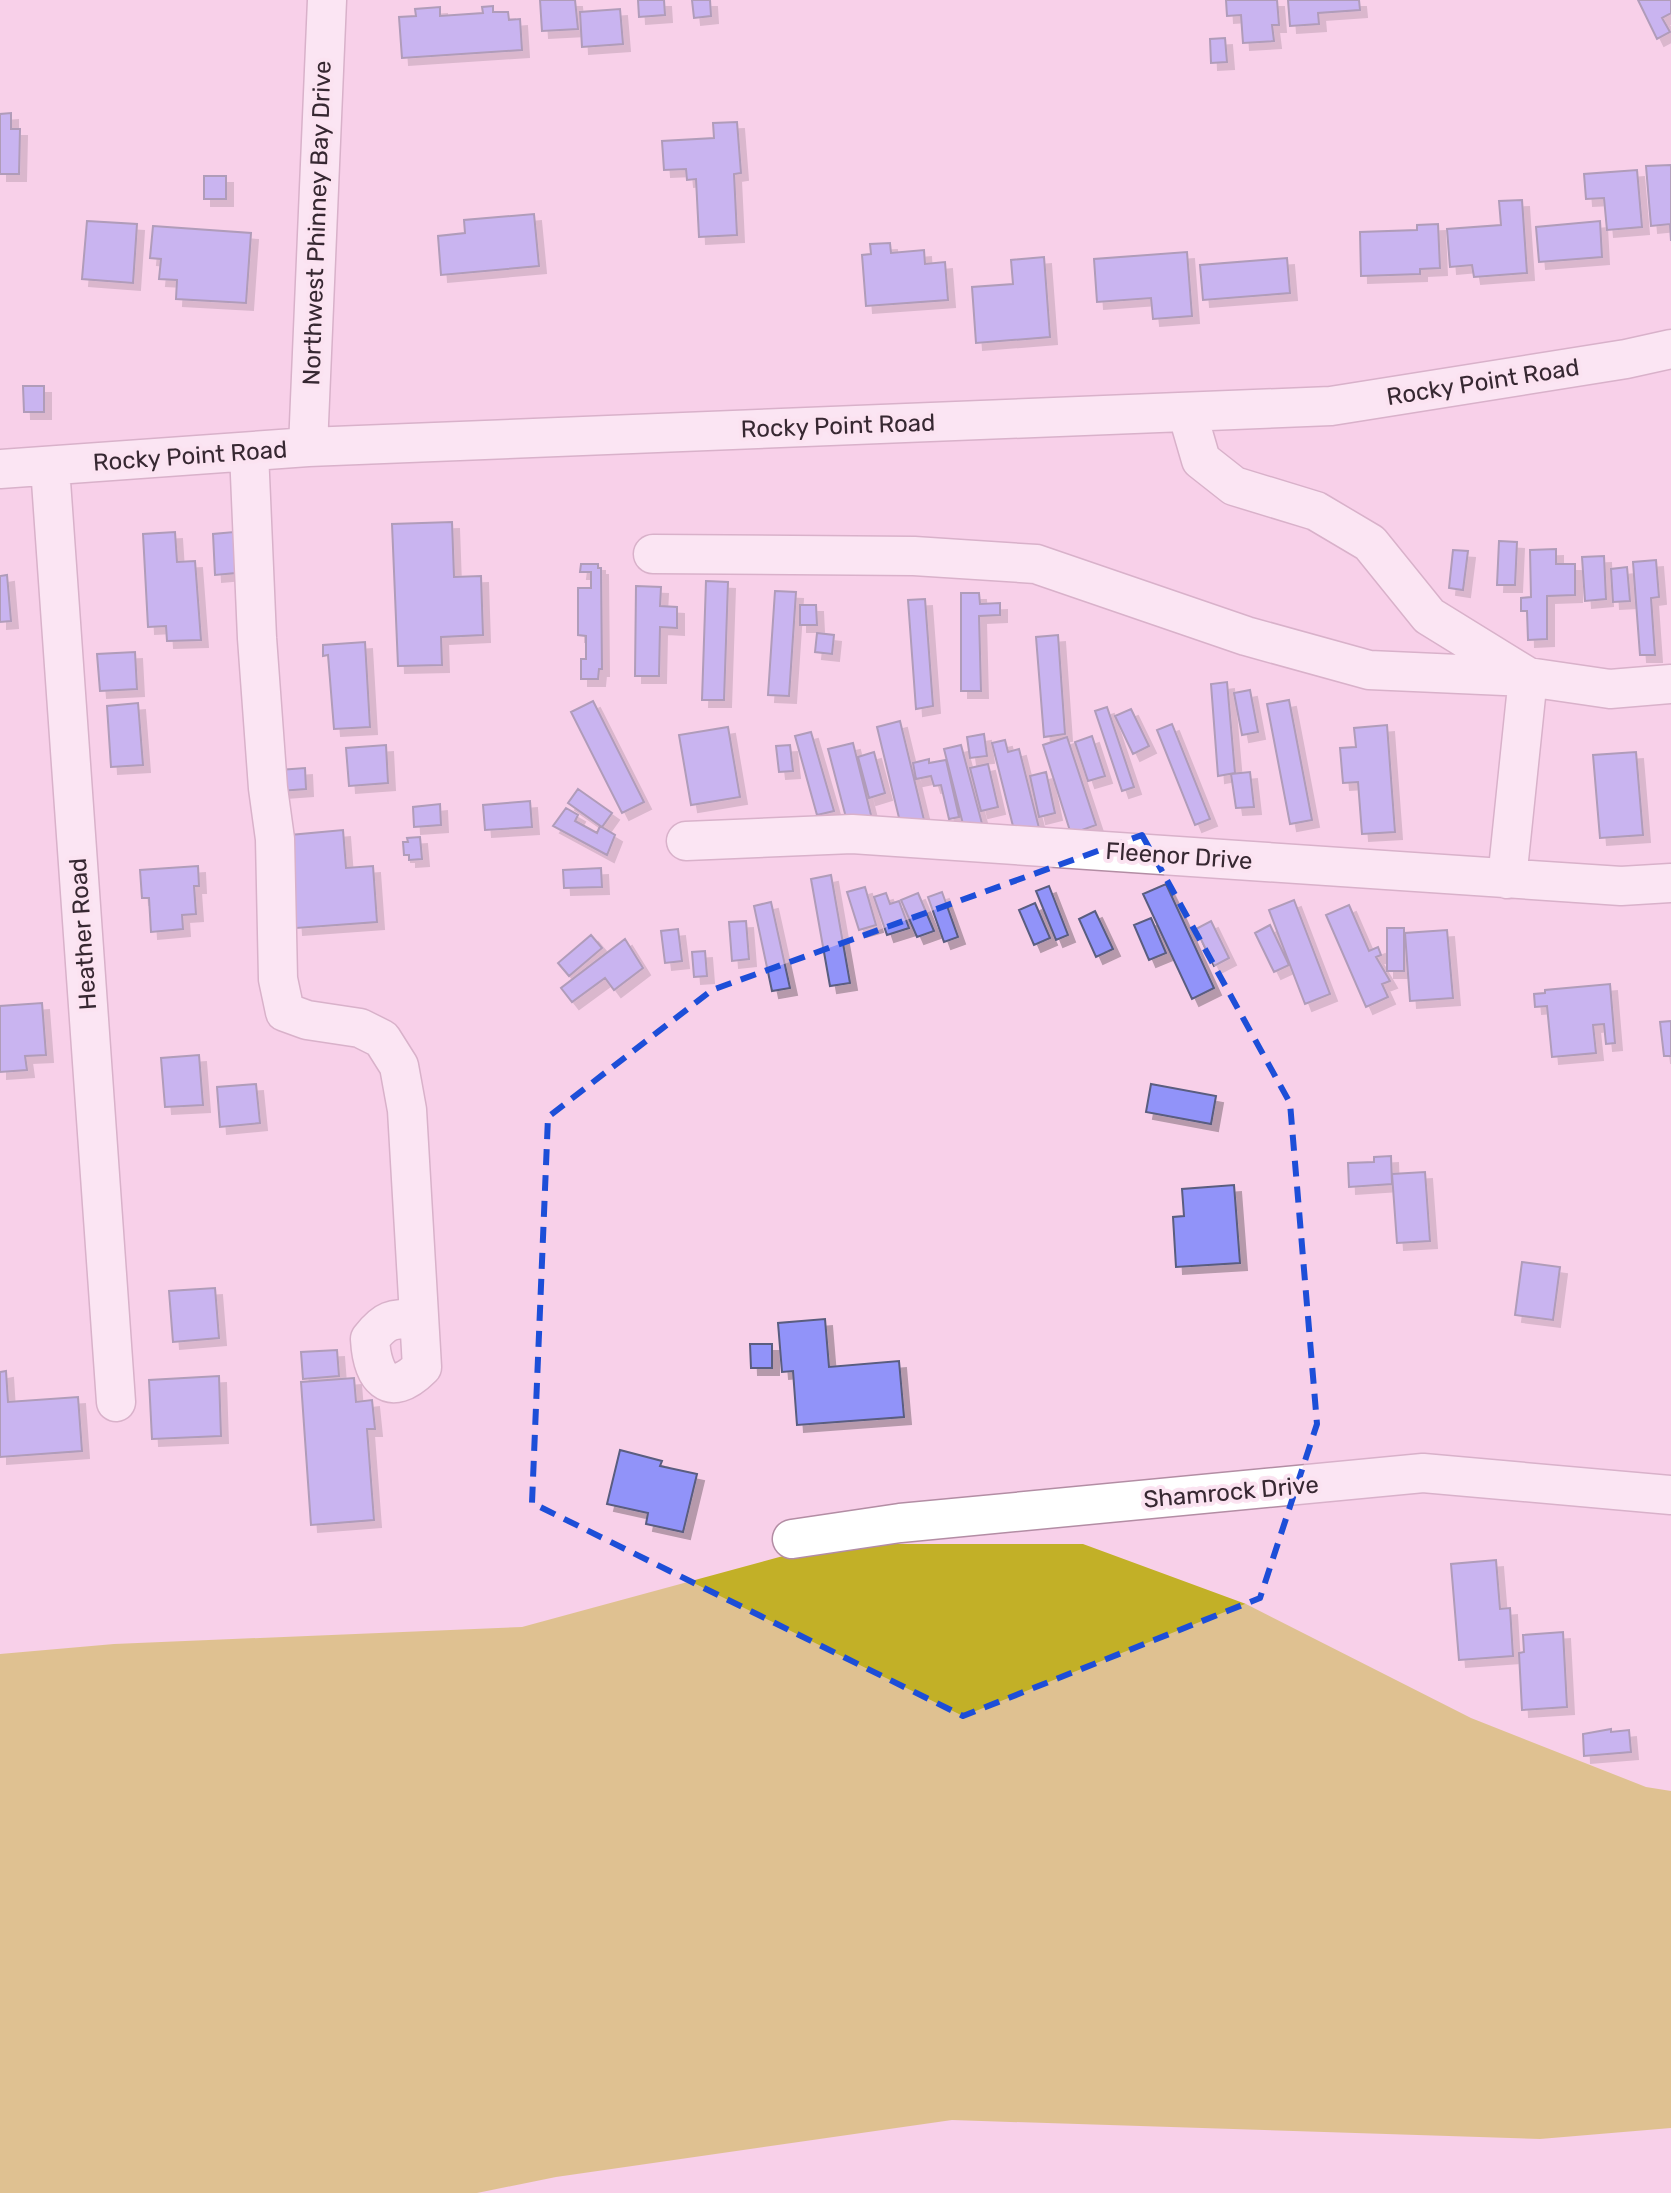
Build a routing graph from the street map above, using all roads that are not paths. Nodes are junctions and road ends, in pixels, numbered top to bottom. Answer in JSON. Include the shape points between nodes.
{"nodes":[{"id":1,"x":327,"y":0,"type":"edge"},
{"id":2,"x":1671,"y":349,"type":"edge"},
{"id":3,"x":1187,"y":412,"type":"junction"},
{"id":4,"x":308,"y":447,"type":"junction"},
{"id":5,"x":249,"y":452,"type":"junction"},
{"id":6,"x":50,"y":467,"type":"junction"},
{"id":7,"x":0,"y":469,"type":"edge"},
{"id":8,"x":653,"y":554,"type":"dead end"},
{"id":9,"x":1528,"y":677,"type":"junction"},
{"id":10,"x":1671,"y":684,"type":"edge"},
{"id":11,"x":686,"y":841,"type":"dead end"},
{"id":12,"x":1507,"y":879,"type":"junction"},
{"id":13,"x":1671,"y":883,"type":"edge"},
{"id":14,"x":418,"y":1319,"type":"dead end"},
{"id":15,"x":116,"y":1402,"type":"dead end"},
{"id":16,"x":1671,"y":1495,"type":"edge"},
{"id":17,"x":792,"y":1539,"type":"dead end"}],
"edges":[{"from":1,"to":4,"type":"street","name":"Northwest Phinney Bay Drive"},
{"from":2,"to":3,"type":"street","name":"Rocky Point Road","via":[[1331,406]]},
{"from":3,"to":4,"type":"street","name":"Rocky Point Road"},
{"from":3,"to":9,"type":"street","via":[[1201,460],[1234,486],[1316,511],[1370,543],[1429,616]]},
{"from":4,"to":5,"type":"street","name":"Rocky Point Road"},
{"from":5,"to":6,"type":"street","name":"Rocky Point Road"},
{"from":5,"to":14,"type":"street","via":[[281,999],[285,1012],[360,1028],[382,1039],[399,1066],[407,1110]]},
{"from":6,"to":7,"type":"street","name":"Rocky Point Road"},
{"from":6,"to":15,"type":"street","name":"Heather Road"},
{"from":8,"to":9,"type":"street","via":[[914,556],[1036,564],[1246,636],[1369,670]]},
{"from":9,"to":10,"type":"street","via":[[1610,689]]},
{"from":9,"to":12,"type":"street"},
{"from":11,"to":12,"type":"street","name":"Fleenor Drive","via":[[852,834]]},
{"from":12,"to":13,"type":"street","name":"Fleenor Drive","via":[[1621,886]]},
{"from":16,"to":17,"type":"street","name":"Shamrock Drive","via":[[1423,1473],[900,1523]]}]}
